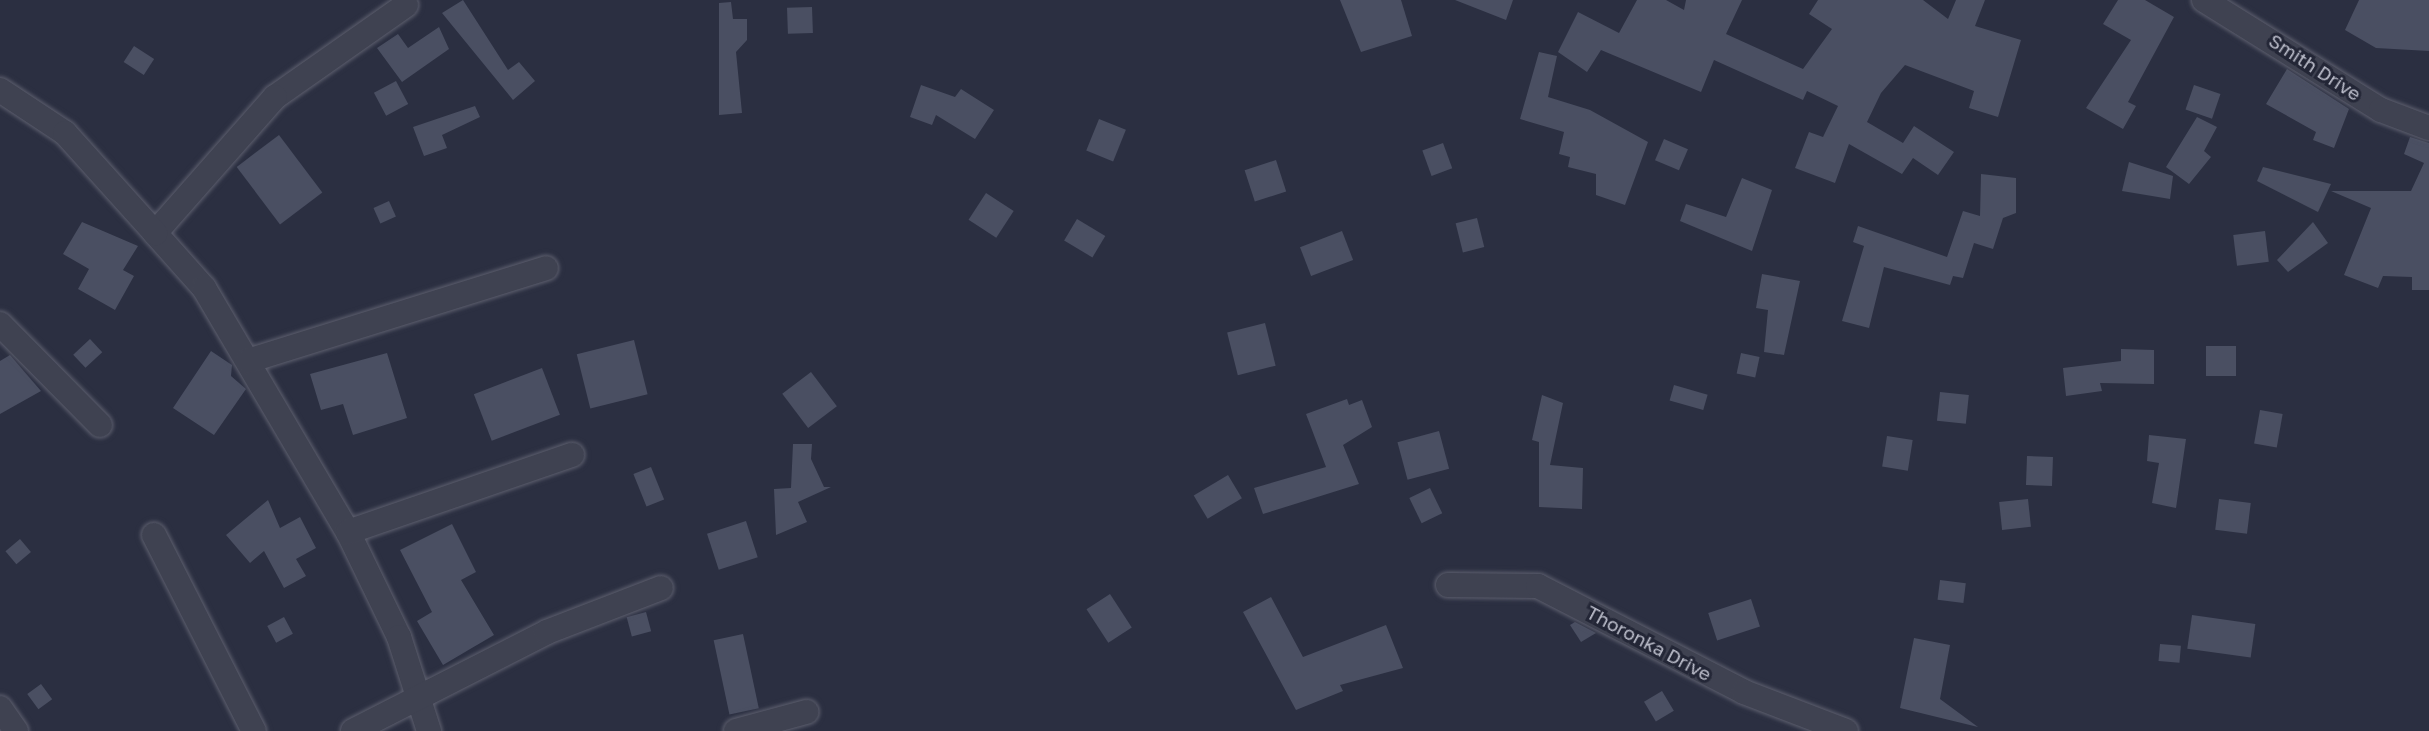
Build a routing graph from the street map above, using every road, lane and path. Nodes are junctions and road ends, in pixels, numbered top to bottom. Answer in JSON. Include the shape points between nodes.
{"nodes":[{"id":1,"x":2204,"y":0,"type":"edge"},
{"id":2,"x":406,"y":5,"type":"dead end"},
{"id":3,"x":2242,"y":8,"type":"edge"},
{"id":4,"x":0,"y":90,"type":"edge"},
{"id":5,"x":2429,"y":128,"type":"edge"},
{"id":6,"x":155,"y":233,"type":"junction"},
{"id":7,"x":546,"y":268,"type":"dead end"},
{"id":8,"x":0,"y":324,"type":"edge"},
{"id":9,"x":248,"y":361,"type":"junction"},
{"id":10,"x":100,"y":425,"type":"dead end"},
{"id":11,"x":572,"y":455,"type":"dead end"},
{"id":12,"x":348,"y":532,"type":"junction"},
{"id":13,"x":154,"y":535,"type":"dead end"},
{"id":14,"x":1448,"y":585,"type":"dead end"},
{"id":15,"x":660,"y":588,"type":"dead end"},
{"id":16,"x":419,"y":696,"type":"junction"},
{"id":17,"x":0,"y":708,"type":"edge"},
{"id":18,"x":806,"y":712,"type":"dead end"},
{"id":19,"x":16,"y":731,"type":"edge"},
{"id":20,"x":254,"y":731,"type":"edge"},
{"id":21,"x":353,"y":731,"type":"edge"},
{"id":22,"x":429,"y":731,"type":"edge"},
{"id":23,"x":736,"y":731,"type":"edge"},
{"id":24,"x":1846,"y":731,"type":"edge"}],
"edges":[{"from":1,"to":3,"type":"street","name":"Smith Drive"},
{"from":2,"to":6,"type":"street","via":[[275,97]]},
{"from":3,"to":5,"type":"street","name":"Smith Drive","via":[[2382,110]]},
{"from":4,"to":6,"type":"street","via":[[65,133]]},
{"from":6,"to":9,"type":"street","via":[[204,288]]},
{"from":7,"to":9,"type":"street"},
{"from":8,"to":10,"type":"street"},
{"from":9,"to":12,"type":"street"},
{"from":11,"to":12,"type":"street"},
{"from":12,"to":16,"type":"street"},
{"from":13,"to":20,"type":"street"},
{"from":14,"to":24,"type":"street","name":"Thoronka Drive","via":[[1538,586],[1744,692]]},
{"from":15,"to":16,"type":"street","via":[[547,632]]},
{"from":16,"to":21,"type":"street"},
{"from":16,"to":22,"type":"street"},
{"from":17,"to":19,"type":"street"},
{"from":18,"to":23,"type":"street"}]}
